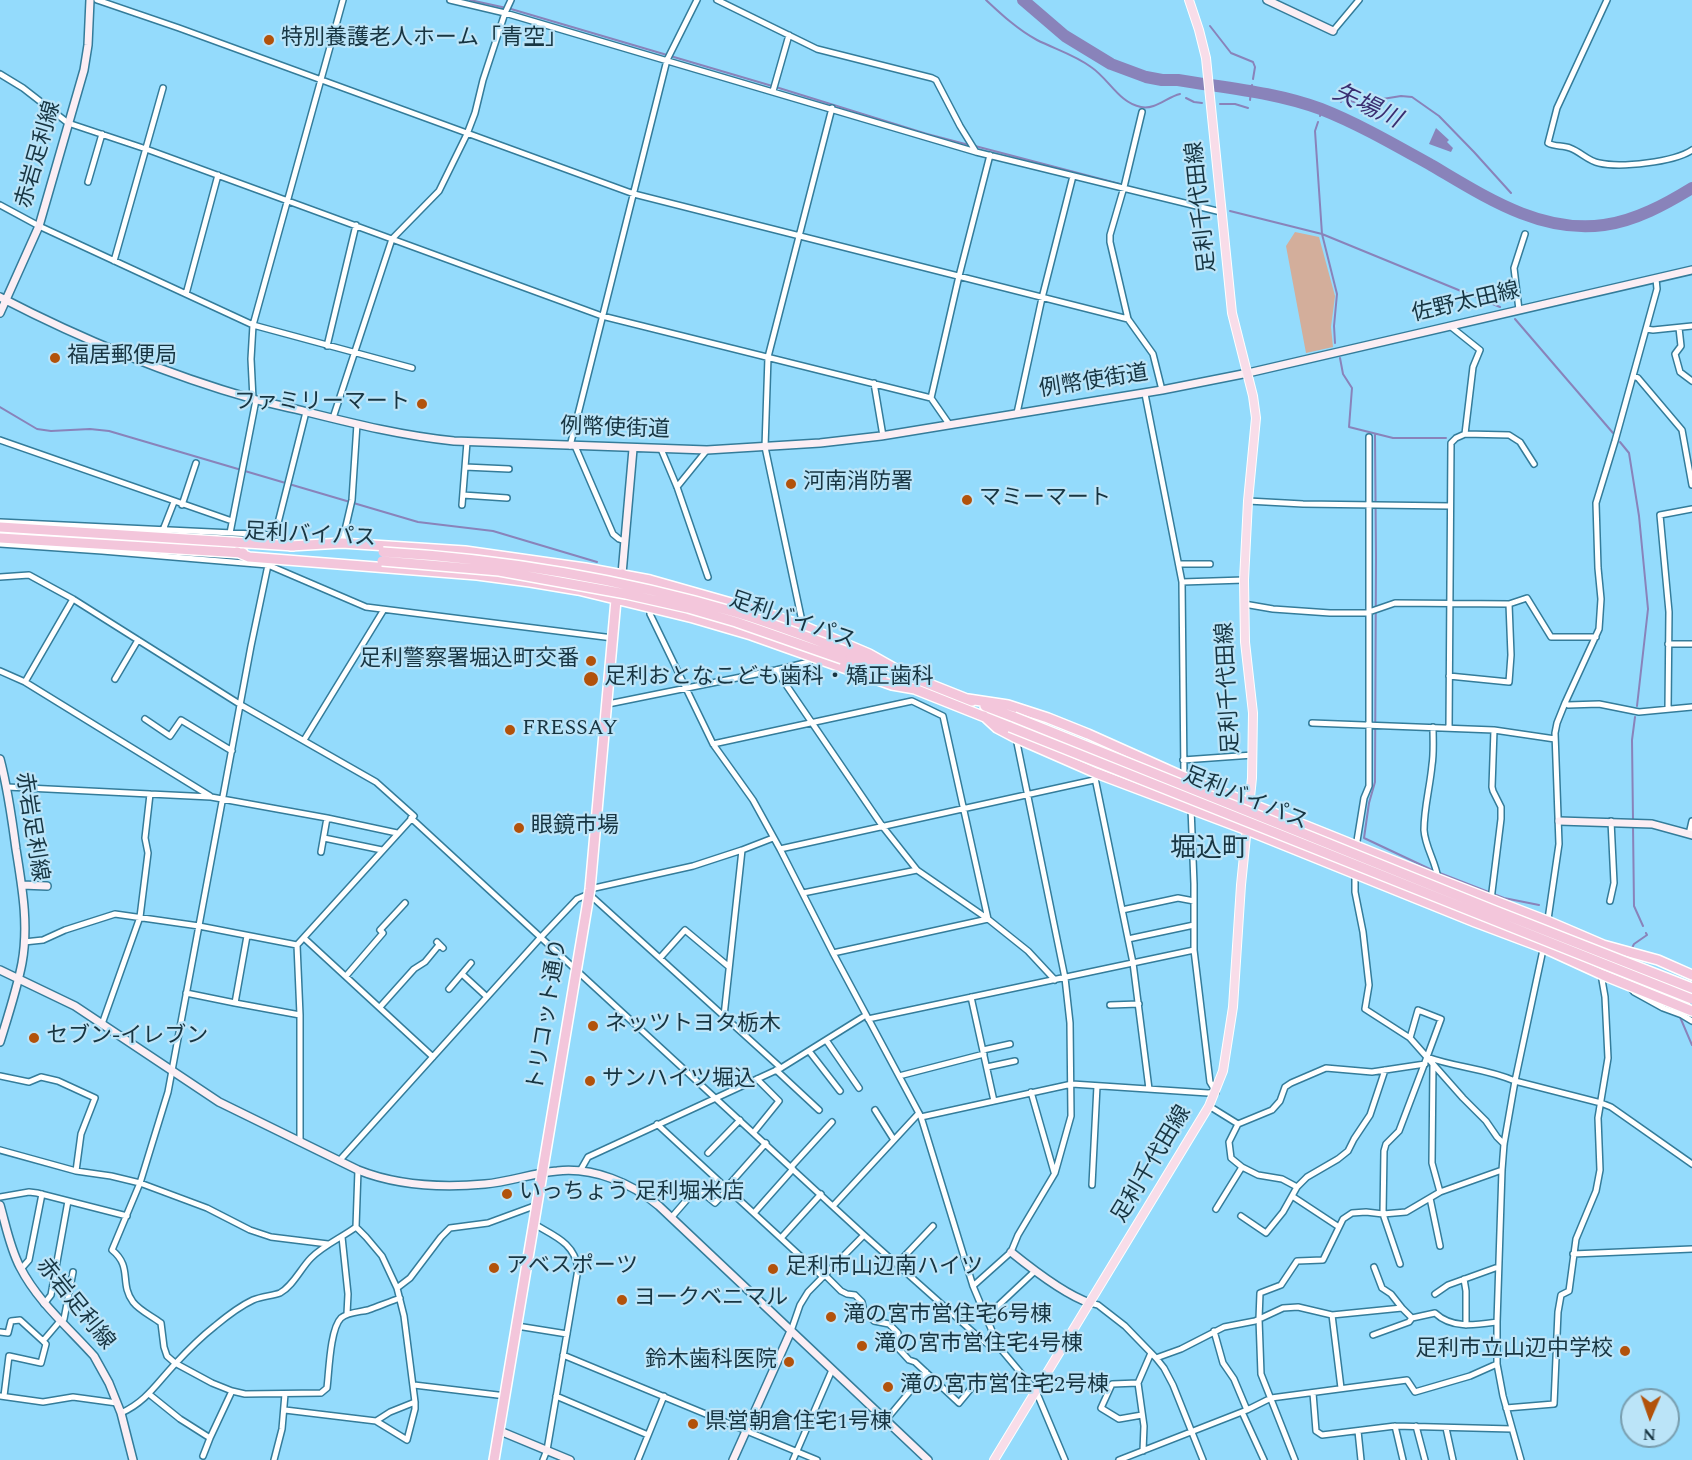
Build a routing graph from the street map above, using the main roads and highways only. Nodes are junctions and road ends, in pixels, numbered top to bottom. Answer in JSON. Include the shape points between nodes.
{"nodes":[{"id":1,"x":90,"y":0,"type":"edge"},
{"id":2,"x":1189,"y":0,"type":"edge"},
{"id":3,"x":1267,"y":0,"type":"edge"},
{"id":4,"x":1334,"y":31,"type":"road end"},
{"id":5,"x":1692,"y":270,"type":"edge"},
{"id":6,"x":3,"y":299,"type":"edge"},
{"id":7,"x":0,"y":313,"type":"edge"},
{"id":8,"x":1248,"y":373,"type":"junction"},
{"id":9,"x":633,"y":449,"type":"junction"},
{"id":10,"x":0,"y":527,"type":"edge"},
{"id":11,"x":0,"y":537,"type":"edge"},
{"id":12,"x":290,"y":546,"type":"junction"},
{"id":13,"x":237,"y":552,"type":"junction"},
{"id":14,"x":383,"y":557,"type":"junction"},
{"id":15,"x":622,"y":574,"type":"junction"},
{"id":16,"x":616,"y":600,"type":"junction"},
{"id":17,"x":843,"y":655,"type":"junction"},
{"id":18,"x":909,"y":676,"type":"junction"},
{"id":19,"x":915,"y":689,"type":"junction"},
{"id":20,"x":968,"y":699,"type":"junction"},
{"id":21,"x":984,"y":716,"type":"junction"},
{"id":22,"x":1012,"y":722,"type":"junction"},
{"id":23,"x":0,"y":759,"type":"edge"},
{"id":24,"x":5,"y":792,"type":"edge"},
{"id":25,"x":1250,"y":804,"type":"junction"},
{"id":26,"x":1559,"y":821,"type":"road end"},
{"id":27,"x":1247,"y":830,"type":"junction"},
{"id":28,"x":1690,"y":835,"type":"edge"},
{"id":29,"x":22,"y":885,"type":"junction"},
{"id":30,"x":47,"y":886,"type":"dead end"},
{"id":31,"x":0,"y":970,"type":"edge"},
{"id":32,"x":1692,"y":975,"type":"edge"},
{"id":33,"x":18,"y":978,"type":"junction"},
{"id":34,"x":1692,"y":988,"type":"edge"},
{"id":35,"x":1692,"y":999,"type":"edge"},
{"id":36,"x":1692,"y":1011,"type":"edge"},
{"id":37,"x":0,"y":1042,"type":"edge"},
{"id":38,"x":543,"y":1173,"type":"junction"},
{"id":39,"x":0,"y":1206,"type":"edge"},
{"id":40,"x":1011,"y":1252,"type":"road end"},
{"id":41,"x":1090,"y":1303,"type":"junction"},
{"id":42,"x":791,"y":1331,"type":"junction"},
{"id":43,"x":500,"y":1431,"type":"junction"},
{"id":44,"x":133,"y":1460,"type":"edge"},
{"id":45,"x":495,"y":1460,"type":"edge"},
{"id":46,"x":570,"y":1460,"type":"edge"},
{"id":47,"x":733,"y":1460,"type":"edge"},
{"id":48,"x":928,"y":1460,"type":"edge"},
{"id":49,"x":994,"y":1460,"type":"edge"}],
"edges":[{"from":1,"to":6,"type":"main road","name":"赤岩足利線","via":[[84,70],[39,226]]},
{"from":2,"to":8,"type":"main road","name":"足利千代田線","via":[[1208,75],[1232,313]]},
{"from":3,"to":4,"type":"main road"},
{"from":5,"to":8,"type":"main road","name":"佐野太田線"},
{"from":6,"to":7,"type":"main road","name":"赤岩足利線"},
{"from":6,"to":9,"type":"main road","name":"例幣使街道","via":[[113,350],[209,385],[306,412],[437,440]]},
{"from":8,"to":9,"type":"main road","name":"例幣使街道","via":[[1145,394],[883,436],[765,447]]},
{"from":8,"to":25,"type":"main road","name":"足利千代田線","via":[[1256,418],[1244,580],[1245,642],[1253,713]]},
{"from":9,"to":15,"type":"main road"},
{"from":10,"to":12,"type":"highway","name":"足利バイパス"},
{"from":11,"to":13,"type":"highway","name":"足利バイパス"},
{"from":12,"to":14,"type":"highway","name":"足利バイパス"},
{"from":12,"to":15,"type":"highway","via":[[342,543],[465,551]]},
{"from":13,"to":14,"type":"highway","name":"足利バイパス"},
{"from":13,"to":16,"type":"highway","via":[[249,557],[477,575]]},
{"from":14,"to":17,"type":"highway","name":"足利バイパス","bridge":true,"via":[[499,571],[626,594],[688,608]]},
{"from":15,"to":16,"type":"highway","name":"トリコット通り"},
{"from":15,"to":18,"type":"highway","via":[[803,626]]},
{"from":16,"to":19,"type":"highway","via":[[751,634],[892,685]]},
{"from":16,"to":38,"type":"highway","name":"トリコット通り","via":[[590,891]]},
{"from":17,"to":18,"type":"highway","name":"足利バイパス"},
{"from":17,"to":19,"type":"highway","name":"足利バイパス"},
{"from":18,"to":20,"type":"highway","name":"足利バイパス"},
{"from":19,"to":21,"type":"highway","name":"足利バイパス"},
{"from":20,"to":22,"type":"highway","name":"足利バイパス"},
{"from":20,"to":25,"type":"highway","via":[[1008,705],[1048,718]]},
{"from":21,"to":22,"type":"highway","name":"足利バイパス"},
{"from":21,"to":27,"type":"highway","via":[[997,728],[1095,776]]},
{"from":22,"to":34,"type":"highway","name":"足利バイパス","bridge":true},
{"from":22,"to":35,"type":"highway","name":"足利バイパス","bridge":true},
{"from":23,"to":24,"type":"main road","name":"赤岩足利線"},
{"from":24,"to":29,"type":"main road","name":"赤岩足利線"},
{"from":25,"to":27,"type":"main road","name":"足利千代田線"},
{"from":25,"to":32,"type":"highway","via":[[1603,945],[1658,960]]},
{"from":26,"to":28,"type":"main road","via":[[1652,824]]},
{"from":27,"to":36,"type":"highway"},
{"from":27,"to":41,"type":"main road","name":"足利千代田線","via":[[1233,1007],[1216,1092]]},
{"from":29,"to":30,"type":"main road"},
{"from":29,"to":33,"type":"main road","name":"赤岩足利線","via":[[24,942]]},
{"from":31,"to":33,"type":"main road"},
{"from":33,"to":37,"type":"main road","name":"赤岩足利線"},
{"from":33,"to":38,"type":"main road","via":[[75,1006],[219,1102],[377,1178],[430,1186],[484,1184]]},
{"from":38,"to":42,"type":"main road","via":[[598,1174],[652,1200]]},
{"from":38,"to":43,"type":"highway","name":"トリコット通り"},
{"from":39,"to":44,"type":"main road","name":"赤岩足利線","via":[[21,1269],[44,1304],[94,1356],[109,1383]]},
{"from":40,"to":41,"type":"main road"},
{"from":41,"to":49,"type":"main road","name":"足利千代田線"},
{"from":42,"to":47,"type":"main road"},
{"from":42,"to":48,"type":"main road"},
{"from":43,"to":45,"type":"highway","name":"トリコット通り"},
{"from":43,"to":46,"type":"main road"}]}
